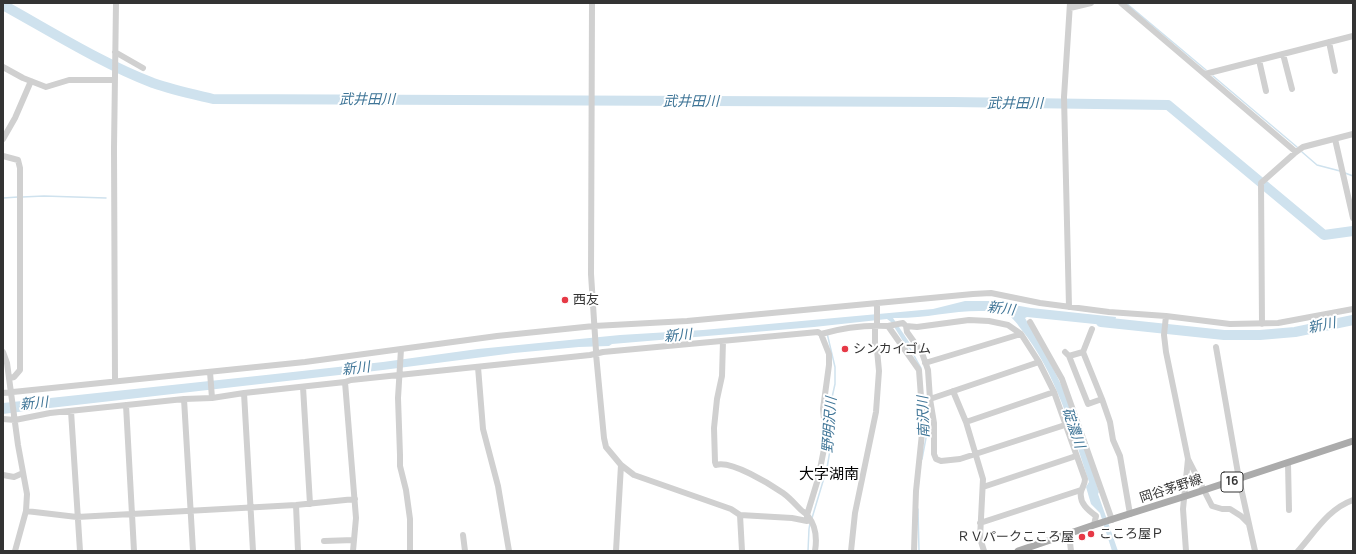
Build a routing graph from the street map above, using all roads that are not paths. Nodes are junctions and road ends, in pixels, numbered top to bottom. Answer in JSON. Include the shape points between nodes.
{"nodes":[{"id":1,"x":116,"y":3,"type":"edge"},
{"id":2,"x":592,"y":3,"type":"edge"},
{"id":3,"x":1091,"y":3,"type":"edge"},
{"id":4,"x":1121,"y":3,"type":"edge"},
{"id":5,"x":1070,"y":6,"type":"edge"},
{"id":6,"x":1353,"y":36,"type":"edge"},
{"id":7,"x":1329,"y":42,"type":"junction"},
{"id":8,"x":115,"y":54,"type":"junction"},
{"id":9,"x":1283,"y":54,"type":"junction"},
{"id":10,"x":1259,"y":60,"type":"junction"},
{"id":11,"x":3,"y":67,"type":"edge"},
{"id":12,"x":143,"y":68,"type":"dead end"},
{"id":13,"x":1335,"y":71,"type":"dead end"},
{"id":14,"x":1205,"y":74,"type":"junction"},
{"id":15,"x":115,"y":80,"type":"junction"},
{"id":16,"x":31,"y":81,"type":"junction"},
{"id":17,"x":1292,"y":89,"type":"dead end"},
{"id":18,"x":1266,"y":91,"type":"dead end"},
{"id":19,"x":1353,"y":134,"type":"edge"},
{"id":20,"x":3,"y":139,"type":"edge"},
{"id":21,"x":1336,"y":139,"type":"junction"},
{"id":22,"x":1296,"y":152,"type":"junction"},
{"id":23,"x":3,"y":156,"type":"edge"},
{"id":24,"x":1353,"y":218,"type":"edge"},
{"id":25,"x":877,"y":306,"type":"junction"},
{"id":26,"x":1069,"y":307,"type":"junction"},
{"id":27,"x":1353,"y":309,"type":"edge"},
{"id":28,"x":1166,"y":316,"type":"junction"},
{"id":29,"x":1030,"y":322,"type":"dead end"},
{"id":30,"x":877,"y":324,"type":"junction"},
{"id":31,"x":1262,"y":324,"type":"junction"},
{"id":32,"x":888,"y":326,"type":"junction"},
{"id":33,"x":906,"y":326,"type":"junction"},
{"id":34,"x":594,"y":329,"type":"junction"},
{"id":35,"x":1092,"y":330,"type":"dead end"},
{"id":36,"x":821,"y":334,"type":"junction"},
{"id":37,"x":1021,"y":334,"type":"junction"},
{"id":38,"x":723,"y":342,"type":"junction"},
{"id":39,"x":1216,"y":348,"type":"dead end"},
{"id":40,"x":3,"y":352,"type":"edge"},
{"id":41,"x":400,"y":352,"type":"junction"},
{"id":42,"x":596,"y":352,"type":"junction"},
{"id":43,"x":1084,"y":352,"type":"junction"},
{"id":44,"x":1039,"y":362,"type":"junction"},
{"id":45,"x":925,"y":363,"type":"junction"},
{"id":46,"x":478,"y":367,"type":"junction"},
{"id":47,"x":400,"y":373,"type":"junction"},
{"id":48,"x":210,"y":375,"type":"junction"},
{"id":49,"x":10,"y":378,"type":"junction"},
{"id":50,"x":115,"y":381,"type":"junction"},
{"id":51,"x":345,"y":382,"type":"junction"},
{"id":52,"x":303,"y":387,"type":"junction"},
{"id":53,"x":954,"y":392,"type":"junction"},
{"id":54,"x":1054,"y":392,"type":"junction"},
{"id":55,"x":3,"y":393,"type":"edge"},
{"id":56,"x":244,"y":393,"type":"junction"},
{"id":57,"x":12,"y":395,"type":"junction"},
{"id":58,"x":212,"y":396,"type":"junction"},
{"id":59,"x":184,"y":399,"type":"junction"},
{"id":60,"x":930,"y":399,"type":"junction"},
{"id":61,"x":1102,"y":399,"type":"junction"},
{"id":62,"x":126,"y":405,"type":"junction"},
{"id":63,"x":71,"y":411,"type":"junction"},
{"id":64,"x":15,"y":418,"type":"junction"},
{"id":65,"x":3,"y":419,"type":"edge"},
{"id":66,"x":966,"y":422,"type":"junction"},
{"id":67,"x":1065,"y":425,"type":"junction"},
{"id":68,"x":1353,"y":441,"type":"edge"},
{"id":69,"x":976,"y":454,"type":"junction"},
{"id":70,"x":1076,"y":456,"type":"junction"},
{"id":71,"x":1188,"y":459,"type":"junction"},
{"id":72,"x":1288,"y":463,"type":"junction"},
{"id":73,"x":621,"y":465,"type":"junction"},
{"id":74,"x":23,"y":473,"type":"junction"},
{"id":75,"x":3,"y":475,"type":"edge"},
{"id":76,"x":1239,"y":479,"type":"junction"},
{"id":77,"x":983,"y":488,"type":"junction"},
{"id":78,"x":1081,"y":490,"type":"junction"},
{"id":79,"x":1204,"y":490,"type":"junction"},
{"id":80,"x":1184,"y":497,"type":"junction"},
{"id":81,"x":355,"y":499,"type":"junction"},
{"id":82,"x":1353,"y":500,"type":"edge"},
{"id":83,"x":310,"y":504,"type":"junction"},
{"id":84,"x":296,"y":505,"type":"junction"},
{"id":85,"x":251,"y":507,"type":"junction"},
{"id":86,"x":1289,"y":510,"type":"dead end"},
{"id":87,"x":26,"y":511,"type":"junction"},
{"id":88,"x":191,"y":511,"type":"junction"},
{"id":89,"x":132,"y":514,"type":"junction"},
{"id":90,"x":1130,"y":514,"type":"junction"},
{"id":91,"x":740,"y":515,"type":"junction"},
{"id":92,"x":808,"y":515,"type":"junction"},
{"id":93,"x":77,"y":517,"type":"junction"},
{"id":94,"x":1111,"y":520,"type":"junction"},
{"id":95,"x":980,"y":523,"type":"junction"},
{"id":96,"x":1097,"y":524,"type":"junction"},
{"id":97,"x":1249,"y":524,"type":"junction"},
{"id":98,"x":1069,"y":534,"type":"junction"},
{"id":99,"x":463,"y":535,"type":"dead end"},
{"id":100,"x":354,"y":540,"type":"junction"},
{"id":101,"x":324,"y":541,"type":"dead end"},
{"id":102,"x":1026,"y":550,"type":"edge"},
{"id":103,"x":15,"y":551,"type":"edge"},
{"id":104,"x":80,"y":551,"type":"edge"},
{"id":105,"x":134,"y":551,"type":"edge"},
{"id":106,"x":193,"y":551,"type":"edge"},
{"id":107,"x":253,"y":551,"type":"edge"},
{"id":108,"x":298,"y":551,"type":"edge"},
{"id":109,"x":353,"y":551,"type":"edge"},
{"id":110,"x":410,"y":551,"type":"edge"},
{"id":111,"x":465,"y":551,"type":"edge"},
{"id":112,"x":509,"y":551,"type":"edge"},
{"id":113,"x":616,"y":551,"type":"edge"},
{"id":114,"x":742,"y":551,"type":"edge"},
{"id":115,"x":815,"y":551,"type":"edge"},
{"id":116,"x":851,"y":551,"type":"edge"},
{"id":117,"x":914,"y":551,"type":"edge"},
{"id":118,"x":984,"y":551,"type":"edge"},
{"id":119,"x":1018,"y":551,"type":"edge"},
{"id":120,"x":1071,"y":551,"type":"edge"},
{"id":121,"x":1186,"y":551,"type":"edge"},
{"id":122,"x":1254,"y":551,"type":"edge"},
{"id":123,"x":1298,"y":551,"type":"edge"}],
"edges":[{"from":1,"to":8,"type":"street"},
{"from":2,"to":34,"type":"street","via":[[591,274]]},
{"from":3,"to":5,"type":"street"},
{"from":4,"to":14,"type":"street"},
{"from":5,"to":26,"type":"street","via":[[1064,97]]},
{"from":6,"to":7,"type":"street"},
{"from":7,"to":9,"type":"street"},
{"from":7,"to":13,"type":"street"},
{"from":8,"to":12,"type":"street"},
{"from":8,"to":15,"type":"street"},
{"from":9,"to":10,"type":"street"},
{"from":9,"to":17,"type":"street"},
{"from":10,"to":14,"type":"street"},
{"from":10,"to":18,"type":"street"},
{"from":11,"to":16,"type":"street"},
{"from":14,"to":22,"type":"street"},
{"from":15,"to":16,"type":"street","via":[[69,80],[46,87]]},
{"from":15,"to":50,"type":"street"},
{"from":16,"to":20,"type":"street"},
{"from":19,"to":21,"type":"street"},
{"from":21,"to":22,"type":"street","via":[[1303,147]]},
{"from":21,"to":24,"type":"street"},
{"from":22,"to":31,"type":"street","via":[[1263,181]]},
{"from":23,"to":49,"type":"street","via":[[18,160],[20,168],[20,370]]},
{"from":25,"to":26,"type":"street","via":[[991,293]]},
{"from":25,"to":30,"type":"street"},
{"from":25,"to":34,"type":"street"},
{"from":26,"to":28,"type":"street"},
{"from":27,"to":31,"type":"street"},
{"from":28,"to":31,"type":"street","via":[[1230,324]]},
{"from":28,"to":71,"type":"street","via":[[1166,352]]},
{"from":29,"to":94,"type":"street","via":[[1062,379]]},
{"from":30,"to":32,"type":"street"},
{"from":30,"to":36,"type":"street"},
{"from":30,"to":116,"type":"street","via":[[875,344],[878,350],[879,371],[876,412],[855,513]]},
{"from":32,"to":33,"type":"street","via":[[902,323]]},
{"from":32,"to":117,"type":"street","via":[[919,370],[922,424]]},
{"from":33,"to":37,"type":"street","via":[[918,327],[970,320],[990,321],[1008,324]]},
{"from":33,"to":45,"type":"street"},
{"from":34,"to":41,"type":"street","via":[[497,336]]},
{"from":34,"to":42,"type":"street"},
{"from":35,"to":43,"type":"street"},
{"from":36,"to":38,"type":"street","via":[[818,332]]},
{"from":36,"to":92,"type":"street","via":[[829,354],[823,409],[826,439]]},
{"from":37,"to":44,"type":"street"},
{"from":37,"to":45,"type":"street"},
{"from":38,"to":42,"type":"street"},
{"from":38,"to":92,"type":"street","via":[[722,376],[714,428],[716,465],[731,465],[749,473],[783,493]]},
{"from":39,"to":76,"type":"street"},
{"from":40,"to":49,"type":"street"},
{"from":41,"to":47,"type":"street"},
{"from":41,"to":48,"type":"street"},
{"from":42,"to":46,"type":"street"},
{"from":42,"to":73,"type":"street","via":[[604,438],[606,447]]},
{"from":43,"to":61,"type":"street"},
{"from":43,"to":61,"type":"street","via":[[1067,354],[1088,404]]},
{"from":44,"to":53,"type":"street"},
{"from":44,"to":54,"type":"street"},
{"from":45,"to":60,"type":"street","via":[[928,370]]},
{"from":46,"to":47,"type":"street"},
{"from":46,"to":112,"type":"street","via":[[483,429],[498,486]]},
{"from":47,"to":51,"type":"street"},
{"from":47,"to":110,"type":"street","via":[[400,466],[410,520]]},
{"from":48,"to":50,"type":"street"},
{"from":48,"to":58,"type":"street"},
{"from":49,"to":57,"type":"street"},
{"from":50,"to":57,"type":"street"},
{"from":51,"to":52,"type":"street"},
{"from":51,"to":81,"type":"street"},
{"from":52,"to":56,"type":"street"},
{"from":52,"to":83,"type":"street"},
{"from":53,"to":60,"type":"street"},
{"from":53,"to":66,"type":"street"},
{"from":54,"to":66,"type":"street"},
{"from":54,"to":67,"type":"street"},
{"from":55,"to":57,"type":"street"},
{"from":56,"to":58,"type":"street"},
{"from":56,"to":85,"type":"street"},
{"from":57,"to":64,"type":"street"},
{"from":58,"to":59,"type":"street"},
{"from":59,"to":62,"type":"street"},
{"from":59,"to":88,"type":"street"},
{"from":60,"to":69,"type":"street","via":[[936,459],[960,459]]},
{"from":61,"to":90,"type":"street","via":[[1120,456]]},
{"from":62,"to":63,"type":"street"},
{"from":62,"to":89,"type":"street"},
{"from":63,"to":64,"type":"street"},
{"from":63,"to":93,"type":"street"},
{"from":64,"to":65,"type":"street"},
{"from":64,"to":74,"type":"street"},
{"from":66,"to":69,"type":"street"},
{"from":67,"to":69,"type":"street"},
{"from":67,"to":70,"type":"street"},
{"from":68,"to":72,"type":"main road","name":"岡谷茅野線","number":"16"},
{"from":69,"to":77,"type":"street"},
{"from":70,"to":77,"type":"street"},
{"from":70,"to":78,"type":"street","via":[[1085,483]]},
{"from":71,"to":79,"type":"street"},
{"from":71,"to":80,"type":"street"},
{"from":72,"to":76,"type":"main road","name":"岡谷茅野線","number":"16"},
{"from":72,"to":86,"type":"street"},
{"from":73,"to":91,"type":"street","via":[[634,475],[731,509]]},
{"from":73,"to":113,"type":"street"},
{"from":74,"to":75,"type":"street","via":[[14,477]]},
{"from":74,"to":87,"type":"street","via":[[27,494]]},
{"from":76,"to":79,"type":"main road","name":"岡谷茅野線","number":"16"},
{"from":76,"to":97,"type":"street"},
{"from":77,"to":95,"type":"street"},
{"from":78,"to":95,"type":"street"},
{"from":78,"to":96,"type":"street","via":[[1084,505],[1096,516]]},
{"from":79,"to":80,"type":"main road","name":"岡谷茅野線","number":"16"},
{"from":79,"to":97,"type":"street","via":[[1212,506],[1230,509]]},
{"from":80,"to":90,"type":"main road","name":"岡谷茅野線","number":"16"},
{"from":80,"to":121,"type":"street"},
{"from":81,"to":83,"type":"street"},
{"from":81,"to":100,"type":"street"},
{"from":82,"to":123,"type":"street","via":[[1344,503],[1328,515]]},
{"from":83,"to":84,"type":"street"},
{"from":84,"to":85,"type":"street"},
{"from":84,"to":108,"type":"street"},
{"from":85,"to":88,"type":"street"},
{"from":85,"to":107,"type":"street"},
{"from":87,"to":93,"type":"street"},
{"from":87,"to":103,"type":"street"},
{"from":88,"to":89,"type":"street"},
{"from":88,"to":106,"type":"street"},
{"from":89,"to":93,"type":"street"},
{"from":89,"to":105,"type":"street"},
{"from":90,"to":94,"type":"main road","name":"岡谷茅野線","number":"16"},
{"from":91,"to":92,"type":"street","via":[[807,521]]},
{"from":91,"to":114,"type":"street"},
{"from":92,"to":115,"type":"street","via":[[814,526]]},
{"from":93,"to":104,"type":"street"},
{"from":94,"to":96,"type":"main road","name":"岡谷茅野線","number":"16"},
{"from":95,"to":118,"type":"street","via":[[980,538]]},
{"from":96,"to":98,"type":"main road","name":"岡谷茅野線","number":"16"},
{"from":97,"to":122,"type":"street"},
{"from":98,"to":102,"type":"main road","name":"岡谷茅野線","number":"16"},
{"from":98,"to":120,"type":"street"},
{"from":99,"to":111,"type":"street"},
{"from":100,"to":101,"type":"street"},
{"from":100,"to":109,"type":"street"},
{"from":102,"to":119,"type":"main road","name":"岡谷茅野線","number":"16"}]}
